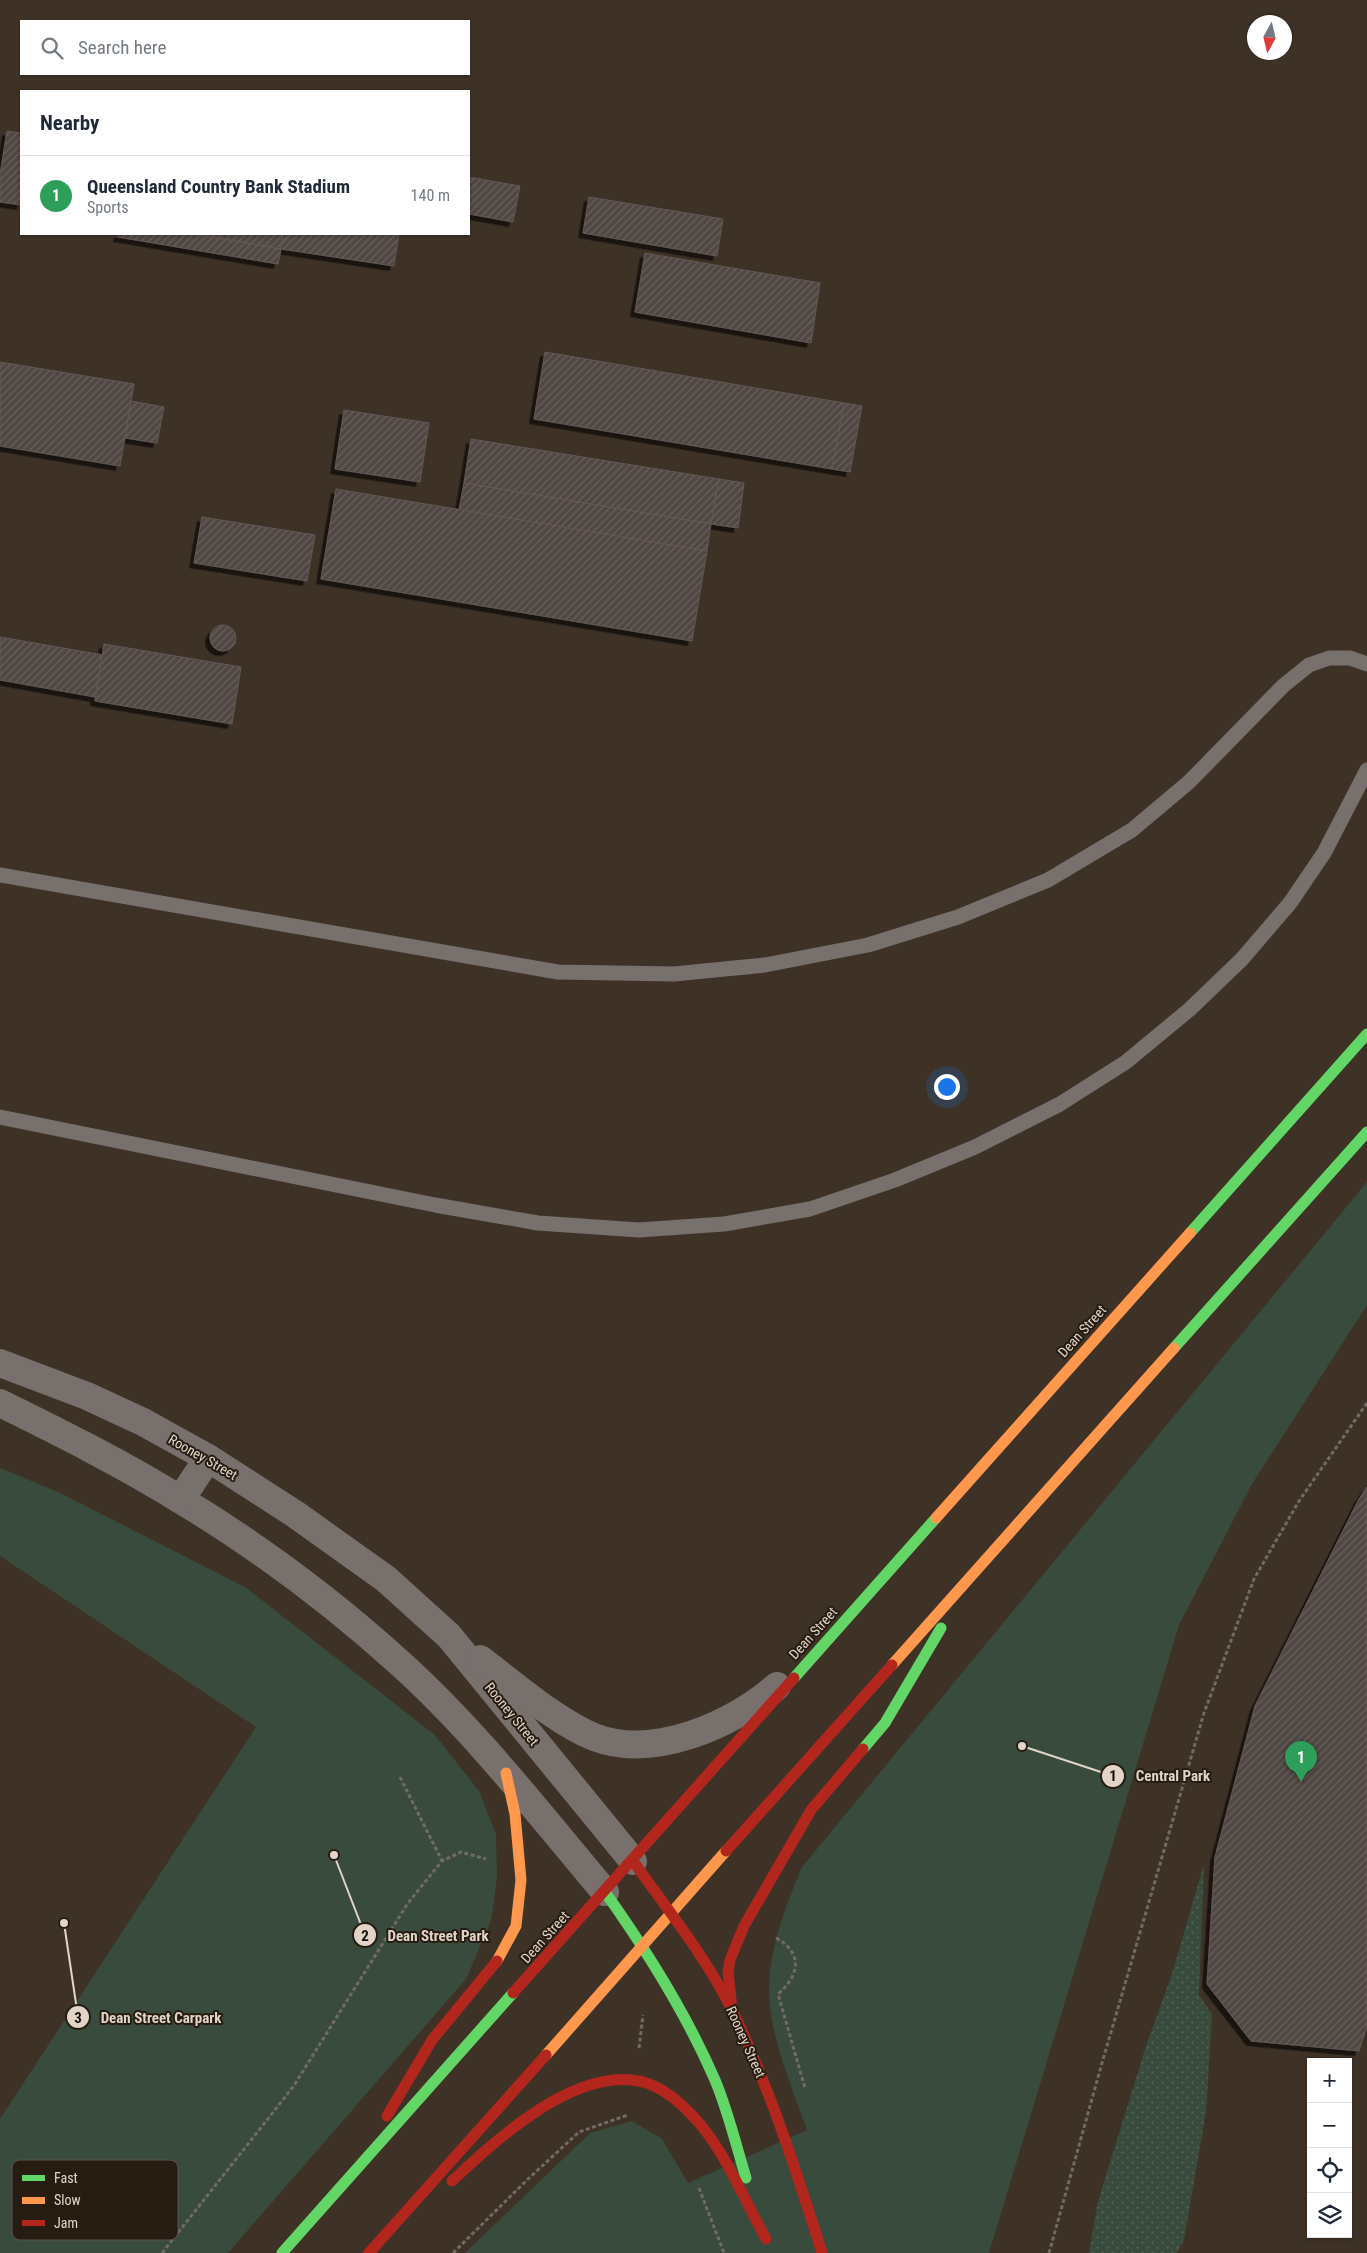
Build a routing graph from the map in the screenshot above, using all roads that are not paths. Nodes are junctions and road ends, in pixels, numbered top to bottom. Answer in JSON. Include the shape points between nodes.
{"nodes":[{"id":1,"x":1367,"y":664,"type":"edge"},
{"id":2,"x":1367,"y":770,"type":"edge"},
{"id":3,"x":0,"y":875,"type":"edge"},
{"id":4,"x":1367,"y":1034,"type":"edge"},
{"id":5,"x":0,"y":1116,"type":"edge"},
{"id":6,"x":1367,"y":1132,"type":"edge"},
{"id":7,"x":0,"y":1363,"type":"edge"},
{"id":8,"x":0,"y":1403,"type":"edge"},
{"id":9,"x":208,"y":1458,"type":"junction"},
{"id":10,"x":181,"y":1500,"type":"junction"},
{"id":11,"x":974,"y":1573,"type":"junction"},
{"id":12,"x":449,"y":1636,"type":"junction"},
{"id":13,"x":813,"y":1656,"type":"junction"},
{"id":14,"x":506,"y":1773,"type":"junction"},
{"id":15,"x":633,"y":1861,"type":"junction"},
{"id":16,"x":605,"y":1892,"type":"junction"},
{"id":17,"x":671,"y":1915,"type":"junction"},
{"id":18,"x":643,"y":1945,"type":"junction"},
{"id":19,"x":732,"y":2009,"type":"junction"},
{"id":20,"x":357,"y":2167,"type":"junction"},
{"id":21,"x":766,"y":2239,"type":"junction"},
{"id":22,"x":282,"y":2253,"type":"edge"},
{"id":23,"x":371,"y":2253,"type":"edge"},
{"id":24,"x":770,"y":2253,"type":"edge"},
{"id":25,"x":822,"y":2253,"type":"edge"}],
"edges":[{"from":1,"to":3,"type":"lane","via":[[1350,658],[1329,658],[1310,665],[1283,686],[1189,782],[1132,830],[1048,880],[958,917],[868,945],[766,965],[674,974],[558,972]]},
{"from":2,"to":5,"type":"lane","via":[[1324,853],[1290,903],[1242,959],[1190,1009],[1126,1062],[1060,1104],[975,1147],[895,1180],[810,1209],[724,1224],[639,1230],[538,1223]]},
{"from":4,"to":13,"type":"main road","name":"Dean Street"},
{"from":6,"to":11,"type":"main road"},
{"from":7,"to":9,"type":"street","name":"Rooney Street","via":[[87,1396]]},
{"from":8,"to":10,"type":"street"},
{"from":9,"to":10,"type":"street"},
{"from":9,"to":12,"type":"street","name":"Rooney Street","via":[[345,1548]]},
{"from":10,"to":14,"type":"street","via":[[310,1588],[402,1665]]},
{"from":11,"to":17,"type":"main road"},
{"from":11,"to":19,"type":"main road","via":[[885,1723],[811,1810],[749,1918],[730,1960],[727,1979]]},
{"from":12,"to":13,"type":"street","via":[[572,1727],[609,1742],[632,1744],[673,1739],[732,1718],[768,1694]]},
{"from":12,"to":15,"type":"street","name":"Rooney Street"},
{"from":13,"to":15,"type":"main road","name":"Dean Street"},
{"from":14,"to":16,"type":"street"},
{"from":14,"to":20,"type":"main road","via":[[515,1814],[521,1880],[516,1926],[497,1961],[432,2040]]},
{"from":15,"to":16,"type":"main road","name":"Dean Street"},
{"from":15,"to":17,"type":"main road","name":"Rooney Street"},
{"from":16,"to":18,"type":"main road"},
{"from":16,"to":20,"type":"main road","name":"Dean Street"},
{"from":17,"to":18,"type":"main road"},
{"from":17,"to":19,"type":"main road","name":"Rooney Street","via":[[699,1953]]},
{"from":18,"to":21,"type":"main road","via":[[671,1992],[715,2081]]},
{"from":18,"to":23,"type":"main road"},
{"from":19,"to":25,"type":"main road","name":"Rooney Street","via":[[780,2120]]},
{"from":20,"to":22,"type":"main road","name":"Dean Street"},
{"from":21,"to":23,"type":"main road","via":[[724,2161],[699,2123],[670,2096],[656,2088],[635,2080],[615,2078],[580,2087],[542,2108],[466,2167]]},
{"from":21,"to":24,"type":"main road"}]}
